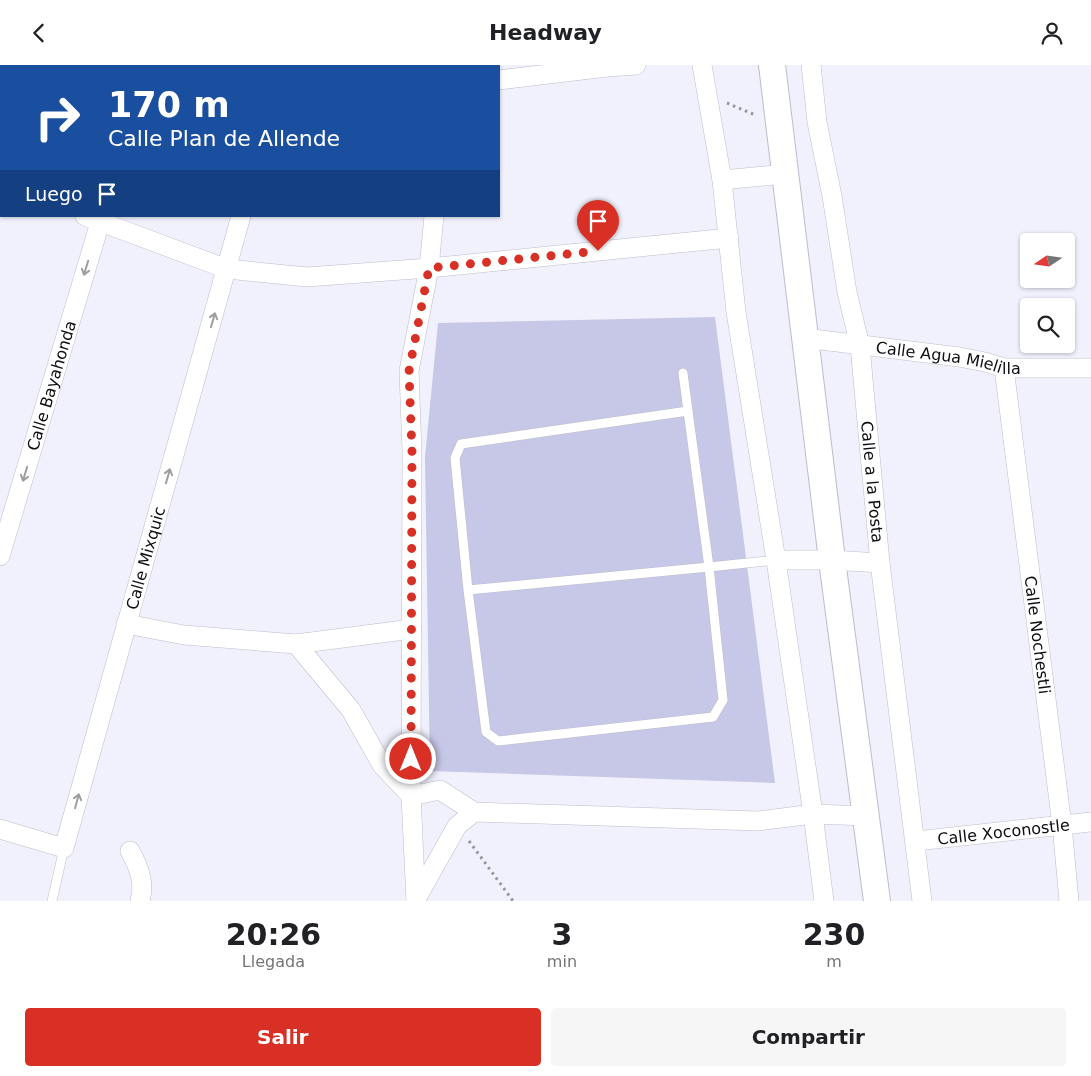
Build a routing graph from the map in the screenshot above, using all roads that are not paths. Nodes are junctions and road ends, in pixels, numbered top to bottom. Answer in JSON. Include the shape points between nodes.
{"nodes":[{"id":1,"x":636,"y":65,"type":"edge"},
{"id":2,"x":702,"y":65,"type":"edge"},
{"id":3,"x":772,"y":65,"type":"edge"},
{"id":4,"x":811,"y":65,"type":"edge"},
{"id":5,"x":500,"y":80,"type":"edge"},
{"id":6,"x":785,"y":174,"type":"junction"},
{"id":7,"x":722,"y":180,"type":"junction"},
{"id":8,"x":241,"y":217,"type":"edge"},
{"id":9,"x":434,"y":217,"type":"edge"},
{"id":10,"x":96,"y":218,"type":"edge"},
{"id":11,"x":729,"y":238,"type":"junction"},
{"id":12,"x":429,"y":268,"type":"junction"},
{"id":13,"x":227,"y":269,"type":"junction"},
{"id":14,"x":805,"y":338,"type":"junction"},
{"id":15,"x":860,"y":346,"type":"junction"},
{"id":16,"x":1004,"y":368,"type":"junction"},
{"id":17,"x":1091,"y":368,"type":"edge"},
{"id":18,"x":683,"y":373,"type":"dead end"},
{"id":19,"x":688,"y":411,"type":"junction"},
{"id":20,"x":0,"y":557,"type":"edge"},
{"id":21,"x":776,"y":560,"type":"junction"},
{"id":22,"x":832,"y":560,"type":"junction"},
{"id":23,"x":880,"y":563,"type":"junction"},
{"id":24,"x":709,"y":567,"type":"junction"},
{"id":25,"x":468,"y":590,"type":"junction"},
{"id":26,"x":126,"y":624,"type":"junction"},
{"id":27,"x":412,"y":629,"type":"junction"},
{"id":28,"x":296,"y":644,"type":"junction"},
{"id":29,"x":411,"y":796,"type":"junction"},
{"id":30,"x":474,"y":812,"type":"junction"},
{"id":31,"x":814,"y":814,"type":"junction"},
{"id":32,"x":867,"y":816,"type":"junction"},
{"id":33,"x":1091,"y":822,"type":"edge"},
{"id":34,"x":1062,"y":825,"type":"junction"},
{"id":35,"x":0,"y":829,"type":"edge"},
{"id":36,"x":916,"y":841,"type":"junction"},
{"id":37,"x":64,"y":848,"type":"junction"},
{"id":38,"x":130,"y":851,"type":"dead end"},
{"id":39,"x":416,"y":900,"type":"edge"},
{"id":40,"x":52,"y":901,"type":"edge"},
{"id":41,"x":140,"y":901,"type":"edge"},
{"id":42,"x":824,"y":901,"type":"edge"},
{"id":43,"x":877,"y":901,"type":"edge"},
{"id":44,"x":922,"y":901,"type":"edge"},
{"id":45,"x":1069,"y":901,"type":"edge"}],
"edges":[{"from":1,"to":5,"type":"street"},
{"from":2,"to":7,"type":"street"},
{"from":3,"to":6,"type":"street"},
{"from":4,"to":15,"type":"street","name":"Calle a la Posta","via":[[817,122],[847,292]]},
{"from":6,"to":7,"type":"street"},
{"from":6,"to":14,"type":"street"},
{"from":7,"to":11,"type":"street"},
{"from":8,"to":13,"type":"street","name":"Calle Mixquic"},
{"from":9,"to":12,"type":"street"},
{"from":10,"to":13,"type":"street"},
{"from":10,"to":20,"type":"street","name":"Calle Bayahonda","one_way":true},
{"from":11,"to":12,"type":"street"},
{"from":11,"to":21,"type":"street","via":[[736,312]]},
{"from":12,"to":13,"type":"street","via":[[307,277]]},
{"from":12,"to":27,"type":"street","via":[[409,371]]},
{"from":26,"to":13,"type":"street","name":"Calle Mixquic","one_way":true},
{"from":14,"to":15,"type":"street","name":"Calle Agua Mielilla"},
{"from":14,"to":22,"type":"street"},
{"from":15,"to":16,"type":"street","name":"Calle Agua Mielilla","via":[[959,357]]},
{"from":15,"to":23,"type":"street","name":"Calle a la Posta"},
{"from":16,"to":17,"type":"street","name":"Calle Agua Mielilla"},
{"from":16,"to":34,"type":"street","name":"Calle Nochestli"},
{"from":18,"to":19,"type":"lane"},
{"from":19,"to":24,"type":"lane"},
{"from":19,"to":25,"type":"lane","via":[[461,445],[455,458]]},
{"from":21,"to":22,"type":"street"},
{"from":21,"to":24,"type":"lane"},
{"from":21,"to":31,"type":"street"},
{"from":22,"to":23,"type":"street"},
{"from":22,"to":32,"type":"street"},
{"from":23,"to":36,"type":"street","name":"Calle a la Posta"},
{"from":24,"to":25,"type":"lane"},
{"from":24,"to":25,"type":"lane","via":[[723,700],[713,717],[498,741],[486,732]]},
{"from":26,"to":28,"type":"street","via":[[184,635]]},
{"from":37,"to":26,"type":"street","name":"Calle Mixquic","one_way":true},
{"from":27,"to":28,"type":"street"},
{"from":27,"to":29,"type":"street"},
{"from":28,"to":29,"type":"street","via":[[351,709],[382,765]]},
{"from":29,"to":30,"type":"street","via":[[440,791]]},
{"from":29,"to":39,"type":"street"},
{"from":30,"to":31,"type":"street","via":[[758,821]]},
{"from":30,"to":39,"type":"street","via":[[457,825]]},
{"from":31,"to":32,"type":"street"},
{"from":31,"to":42,"type":"street"},
{"from":32,"to":43,"type":"street"},
{"from":33,"to":34,"type":"street","name":"Calle Xoconostle"},
{"from":34,"to":36,"type":"street","name":"Calle Xoconostle"},
{"from":34,"to":45,"type":"street","name":"Calle Nochestli"},
{"from":35,"to":37,"type":"street"},
{"from":36,"to":44,"type":"street","name":"Calle a la Posta"},
{"from":37,"to":40,"type":"lane","name":"Calle Mixquic"},
{"from":38,"to":41,"type":"street","via":[[141,875],[143,889]]}]}
